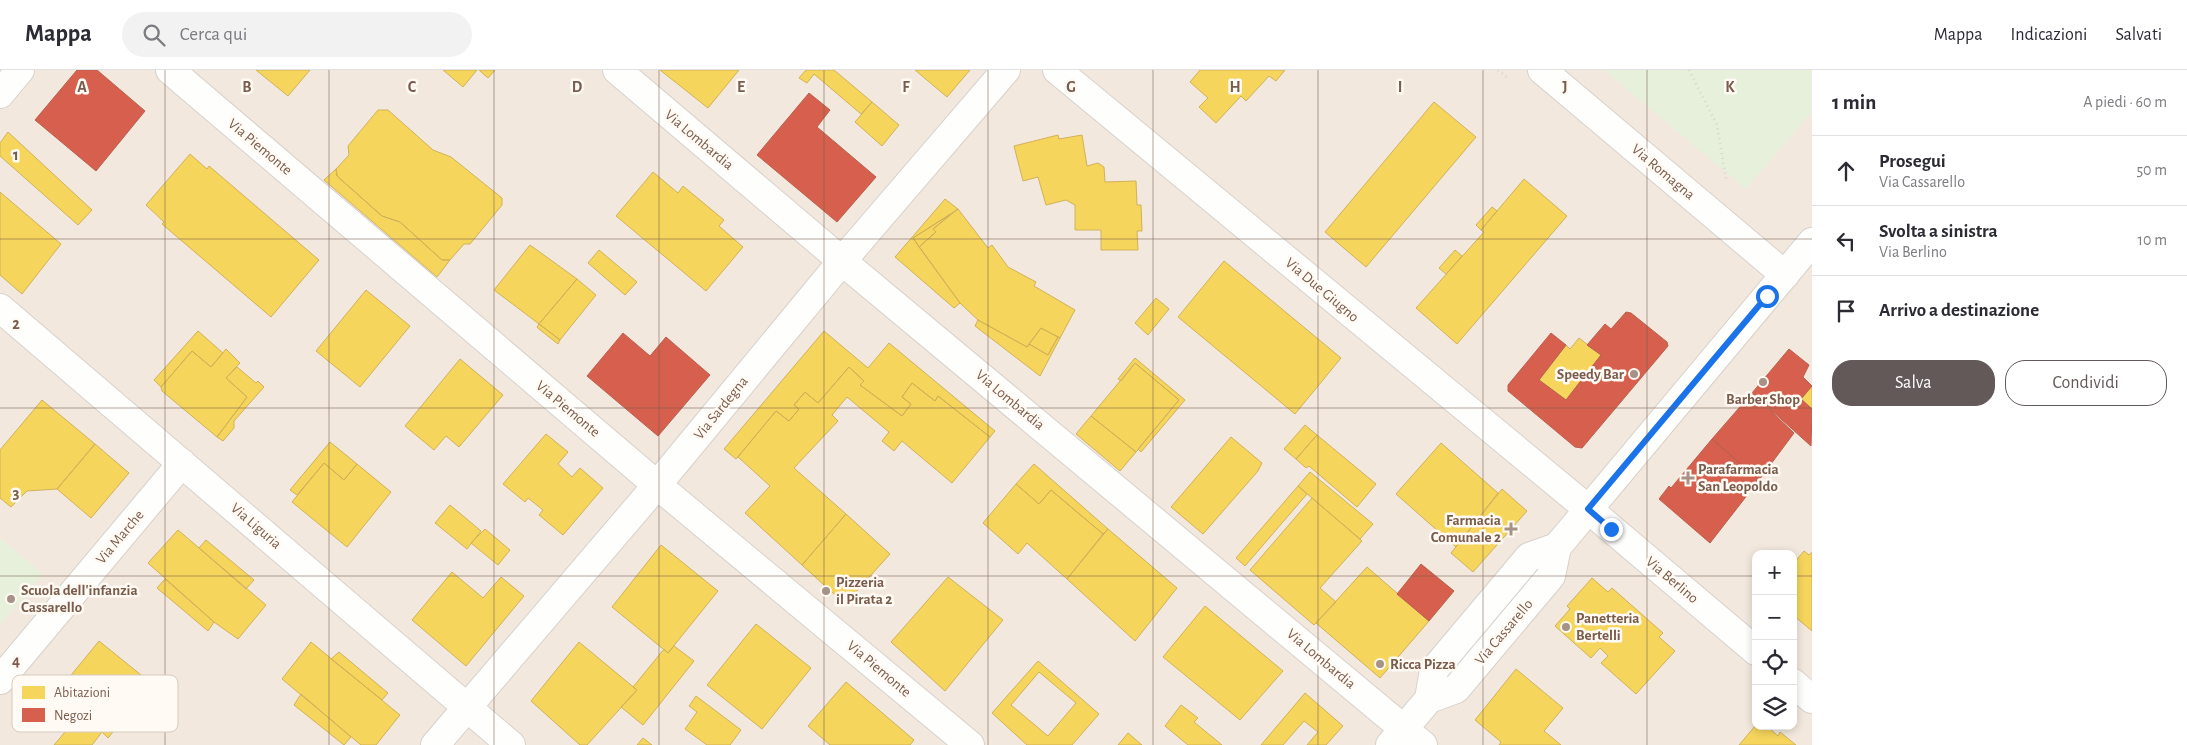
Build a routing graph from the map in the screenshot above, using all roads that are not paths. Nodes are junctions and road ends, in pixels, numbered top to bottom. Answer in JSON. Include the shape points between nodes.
{"nodes":[{"id":1,"x":20,"y":70,"type":"edge"},
{"id":2,"x":170,"y":70,"type":"edge"},
{"id":3,"x":617,"y":70,"type":"edge"},
{"id":4,"x":1006,"y":70,"type":"edge"},
{"id":5,"x":1057,"y":70,"type":"edge"},
{"id":6,"x":1542,"y":70,"type":"edge"},
{"id":7,"x":0,"y":94,"type":"edge"},
{"id":8,"x":1812,"y":242,"type":"edge"},
{"id":9,"x":842,"y":261,"type":"junction"},
{"id":10,"x":1785,"y":275,"type":"junction"},
{"id":11,"x":0,"y":308,"type":"edge"},
{"id":12,"x":182,"y":462,"type":"junction"},
{"id":13,"x":657,"y":485,"type":"junction"},
{"id":14,"x":1588,"y":509,"type":"junction"},
{"id":15,"x":1752,"y":648,"type":"edge"},
{"id":16,"x":0,"y":680,"type":"edge"},
{"id":17,"x":1795,"y":685,"type":"edge"},
{"id":18,"x":1812,"y":699,"type":"edge"},
{"id":19,"x":466,"y":707,"type":"junction"},
{"id":20,"x":1406,"y":740,"type":"edge"},
{"id":21,"x":435,"y":745,"type":"edge"},
{"id":22,"x":511,"y":745,"type":"edge"},
{"id":23,"x":970,"y":745,"type":"edge"}],
"edges":[{"from":1,"to":7,"type":"street"},
{"from":2,"to":13,"type":"street","name":"Via Piemonte"},
{"from":3,"to":9,"type":"street","name":"Via Lombardia"},
{"from":4,"to":9,"type":"street","name":"Via Sardegna"},
{"from":5,"to":14,"type":"street","name":"Via Due Giugno"},
{"from":6,"to":10,"type":"street","name":"Via Romagna"},
{"from":8,"to":10,"type":"street","name":"Via Cassarello"},
{"from":9,"to":13,"type":"street","name":"Via Sardegna"},
{"from":9,"to":20,"type":"street","name":"Via Lombardia"},
{"from":10,"to":14,"type":"street","name":"Via Cassarello"},
{"from":11,"to":12,"type":"street","name":"Via Liguria"},
{"from":12,"to":16,"type":"street","name":"Via Marche"},
{"from":12,"to":19,"type":"street","name":"Via Liguria"},
{"from":13,"to":19,"type":"street","name":"Via Sardegna"},
{"from":13,"to":23,"type":"street","name":"Via Piemonte"},
{"from":14,"to":15,"type":"street","name":"Via Berlino"},
{"from":14,"to":20,"type":"street","name":"Via Cassarello","via":[[1556,547],[1551,576],[1456,689],[1429,699]]},
{"from":17,"to":18,"type":"street"},
{"from":19,"to":21,"type":"street","name":"Via Sardegna"},
{"from":19,"to":22,"type":"street","name":"Via Liguria"}]}
